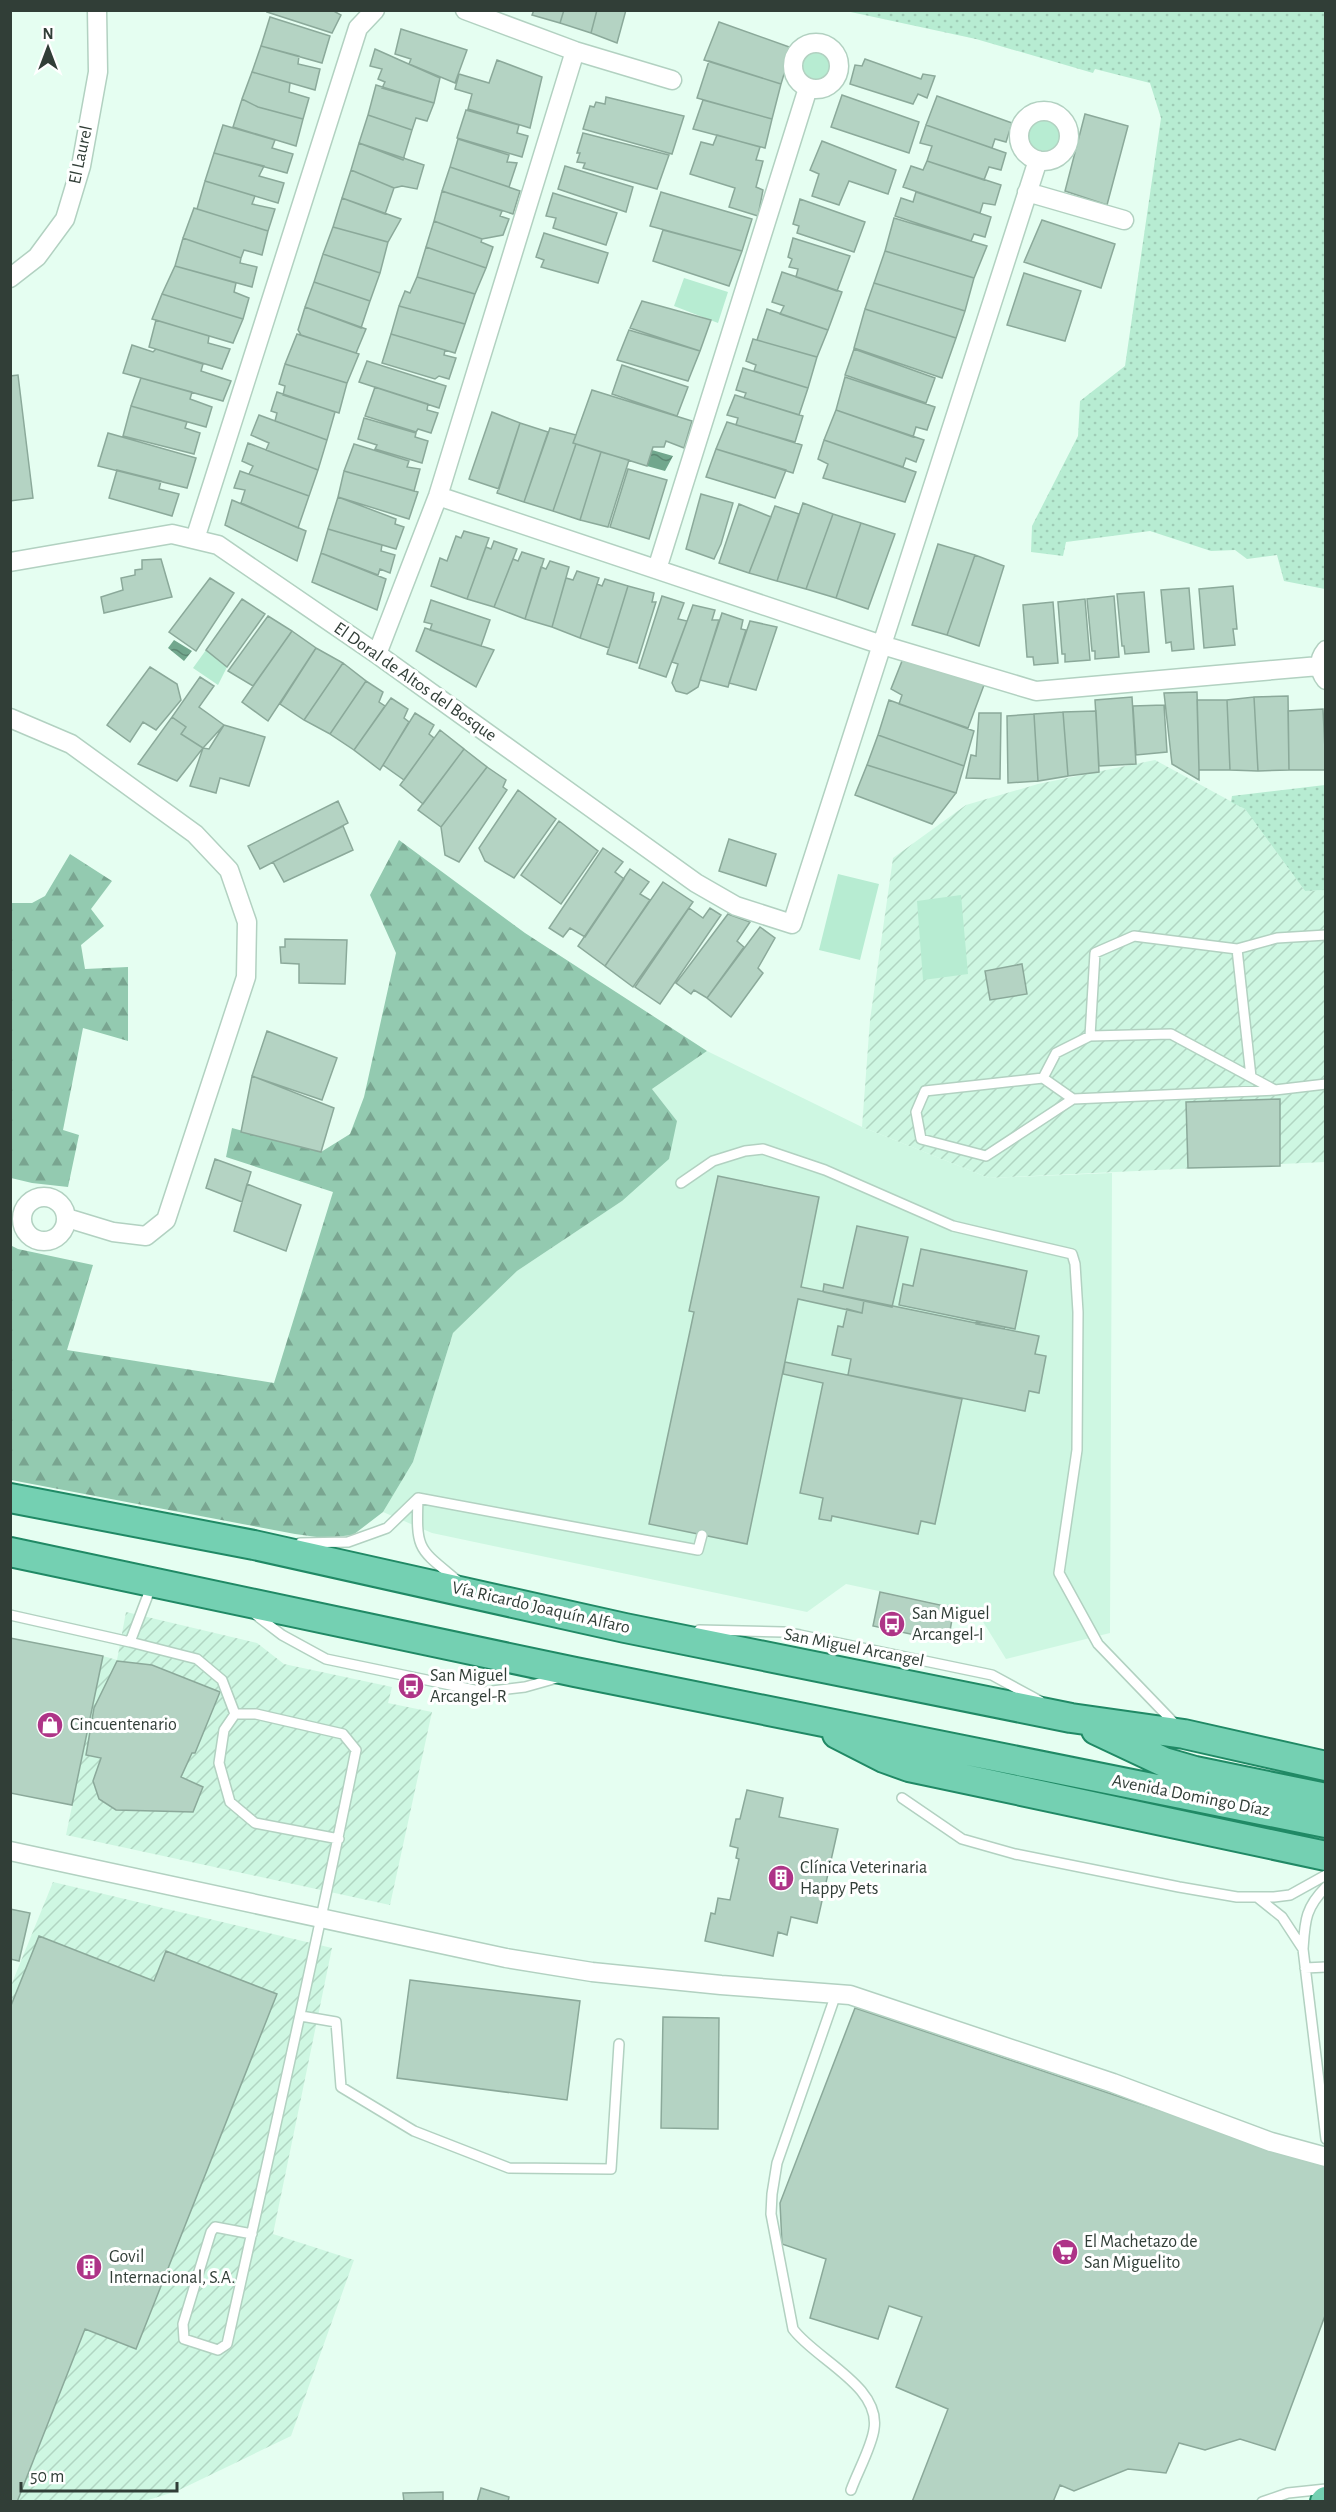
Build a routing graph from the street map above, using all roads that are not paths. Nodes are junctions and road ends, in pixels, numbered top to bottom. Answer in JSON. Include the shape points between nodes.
{"nodes":[{"id":1,"x":97,"y":10,"type":"edge"},
{"id":2,"x":375,"y":10,"type":"edge"},
{"id":3,"x":465,"y":10,"type":"edge"},
{"id":4,"x":575,"y":51,"type":"junction"},
{"id":5,"x":672,"y":80,"type":"dead end"},
{"id":6,"x":808,"y":88,"type":"dead end"},
{"id":7,"x":1038,"y":159,"type":"dead end"},
{"id":8,"x":1028,"y":192,"type":"junction"},
{"id":9,"x":1124,"y":220,"type":"dead end"},
{"id":10,"x":10,"y":278,"type":"edge"},
{"id":11,"x":438,"y":495,"type":"junction"},
{"id":12,"x":195,"y":539,"type":"junction"},
{"id":13,"x":10,"y":562,"type":"edge"},
{"id":14,"x":657,"y":569,"type":"junction"},
{"id":15,"x":882,"y":645,"type":"junction"},
{"id":16,"x":377,"y":654,"type":"junction"},
{"id":17,"x":1323,"y":665,"type":"edge"},
{"id":18,"x":10,"y":718,"type":"edge"},
{"id":19,"x":1326,"y":935,"type":"edge"},
{"id":20,"x":1237,"y":949,"type":"junction"},
{"id":21,"x":1090,"y":1036,"type":"junction"},
{"id":22,"x":1251,"y":1077,"type":"junction"},
{"id":23,"x":1042,"y":1078,"type":"junction"},
{"id":24,"x":1326,"y":1084,"type":"edge"},
{"id":25,"x":1275,"y":1090,"type":"junction"},
{"id":26,"x":1073,"y":1099,"type":"junction"},
{"id":27,"x":681,"y":1183,"type":"dead end"},
{"id":28,"x":67,"y":1218,"type":"dead end"},
{"id":29,"x":10,"y":1498,"type":"edge"},
{"id":30,"x":418,"y":1498,"type":"junction"},
{"id":31,"x":702,"y":1535,"type":"dead end"},
{"id":32,"x":254,"y":1545,"type":"junction"},
{"id":33,"x":10,"y":1552,"type":"edge"},
{"id":34,"x":153,"y":1582,"type":"junction"},
{"id":35,"x":472,"y":1592,"type":"junction"},
{"id":36,"x":238,"y":1600,"type":"junction"},
{"id":37,"x":10,"y":1615,"type":"edge"},
{"id":38,"x":625,"y":1628,"type":"junction"},
{"id":39,"x":682,"y":1630,"type":"dead end"},
{"id":40,"x":693,"y":1630,"type":"dead end"},
{"id":41,"x":130,"y":1642,"type":"junction"},
{"id":42,"x":575,"y":1672,"type":"junction"},
{"id":43,"x":235,"y":1714,"type":"junction"},
{"id":44,"x":1071,"y":1718,"type":"junction"},
{"id":45,"x":809,"y":1719,"type":"junction"},
{"id":46,"x":1184,"y":1734,"type":"junction"},
{"id":47,"x":1326,"y":1766,"type":"edge"},
{"id":48,"x":902,"y":1798,"type":"dead end"},
{"id":49,"x":1326,"y":1798,"type":"edge"},
{"id":50,"x":1326,"y":1823,"type":"edge"},
{"id":51,"x":339,"y":1839,"type":"junction"},
{"id":52,"x":10,"y":1851,"type":"edge"},
{"id":53,"x":1326,"y":1856,"type":"edge"},
{"id":54,"x":1326,"y":1875,"type":"edge"},
{"id":55,"x":1326,"y":1887,"type":"edge"},
{"id":56,"x":1257,"y":1897,"type":"junction"},
{"id":57,"x":321,"y":1919,"type":"junction"},
{"id":58,"x":1303,"y":1949,"type":"junction"},
{"id":59,"x":1326,"y":1967,"type":"edge"},
{"id":60,"x":1305,"y":1968,"type":"junction"},
{"id":61,"x":836,"y":1994,"type":"junction"},
{"id":62,"x":301,"y":2016,"type":"junction"},
{"id":63,"x":619,"y":2044,"type":"dead end"},
{"id":64,"x":1326,"y":2048,"type":"edge"},
{"id":65,"x":1314,"y":2052,"type":"junction"},
{"id":66,"x":1326,"y":2139,"type":"edge"},
{"id":67,"x":1326,"y":2157,"type":"edge"},
{"id":68,"x":252,"y":2234,"type":"junction"},
{"id":69,"x":1326,"y":2489,"type":"edge"},
{"id":70,"x":851,"y":2490,"type":"dead end"},
{"id":71,"x":1263,"y":2502,"type":"edge"}],
"edges":[{"from":1,"to":10,"type":"street","name":"El Laurel","via":[[98,72],[81,166],[65,219],[37,257]]},
{"from":2,"to":12,"type":"street","via":[[358,28]]},
{"from":3,"to":4,"type":"street"},
{"from":4,"to":5,"type":"street"},
{"from":4,"to":11,"type":"street"},
{"from":6,"to":14,"type":"street"},
{"from":7,"to":8,"type":"street"},
{"from":8,"to":9,"type":"street"},
{"from":8,"to":15,"type":"street"},
{"from":11,"to":14,"type":"street"},
{"from":11,"to":16,"type":"street"},
{"from":12,"to":13,"type":"street","name":"El Doral de Altos del Bosque","via":[[172,534]]},
{"from":12,"to":16,"type":"street","name":"El Doral de Altos del Bosque","via":[[218,545]]},
{"from":14,"to":15,"type":"street"},
{"from":15,"to":16,"type":"street","name":"El Doral de Altos del Bosque","via":[[792,924],[736,906],[696,883]]},
{"from":15,"to":17,"type":"street","via":[[1036,691]]},
{"from":18,"to":28,"type":"street","via":[[71,744],[195,834],[229,870],[247,922],[246,977],[166,1220],[146,1236],[113,1232]]},
{"from":19,"to":20,"type":"lane","via":[[1277,938]]},
{"from":20,"to":21,"type":"lane","via":[[1134,936],[1095,953]]},
{"from":20,"to":22,"type":"lane"},
{"from":21,"to":22,"type":"lane","via":[[1171,1034]]},
{"from":21,"to":23,"type":"lane","via":[[1056,1053]]},
{"from":22,"to":25,"type":"lane"},
{"from":23,"to":26,"type":"lane"},
{"from":23,"to":26,"type":"lane","via":[[925,1091],[916,1112],[921,1139],[986,1156]]},
{"from":24,"to":25,"type":"lane"},
{"from":25,"to":26,"type":"lane"},
{"from":27,"to":46,"type":"lane","via":[[713,1161],[763,1149],[825,1170],[953,1226],[1072,1254],[1078,1312],[1077,1450],[1059,1573],[1098,1644]]},
{"from":29,"to":32,"type":"main road","name":"Vía Ricardo Joaquín Alfaro"},
{"from":30,"to":31,"type":"lane","via":[[698,1550]]},
{"from":30,"to":32,"type":"lane","via":[[387,1528],[348,1542]]},
{"from":30,"to":35,"type":"lane","via":[[417,1534],[424,1553]]},
{"from":32,"to":35,"type":"main road","name":"Vía Ricardo Joaquín Alfaro"},
{"from":33,"to":34,"type":"main road"},
{"from":34,"to":36,"type":"main road"},
{"from":34,"to":41,"type":"lane"},
{"from":35,"to":38,"type":"main road","name":"Vía Ricardo Joaquín Alfaro"},
{"from":36,"to":42,"type":"main road"},
{"from":36,"to":42,"type":"lane","via":[[282,1635],[326,1659],[484,1692],[525,1688]]},
{"from":37,"to":41,"type":"lane"},
{"from":38,"to":39,"type":"lane"},
{"from":38,"to":44,"type":"main road","name":"Vía Ricardo Joaquín Alfaro"},
{"from":40,"to":44,"type":"lane","name":"San Miguel Arcangel","via":[[783,1632],[992,1675]]},
{"from":41,"to":43,"type":"lane","via":[[197,1659],[222,1680]]},
{"from":42,"to":45,"type":"main road"},
{"from":43,"to":51,"type":"lane","via":[[224,1730],[219,1763],[230,1802],[255,1822]]},
{"from":43,"to":51,"type":"lane","via":[[256,1714],[343,1734],[356,1750]]},
{"from":44,"to":46,"type":"main road"},
{"from":44,"to":49,"type":"main road","name":"Avenida Domingo Díaz","via":[[1164,1762]]},
{"from":45,"to":50,"type":"main road","name":"Avenida Domingo Díaz"},
{"from":45,"to":53,"type":"main road","via":[[909,1767]]},
{"from":46,"to":47,"type":"main road"},
{"from":48,"to":56,"type":"lane","via":[[962,1839],[1015,1854],[1179,1887]]},
{"from":51,"to":57,"type":"lane"},
{"from":52,"to":57,"type":"street"},
{"from":54,"to":56,"type":"lane","via":[[1290,1895]]},
{"from":55,"to":58,"type":"lane","via":[[1305,1917]]},
{"from":56,"to":58,"type":"lane","via":[[1282,1917]]},
{"from":57,"to":61,"type":"street","via":[[592,1972]]},
{"from":57,"to":62,"type":"lane"},
{"from":58,"to":60,"type":"lane"},
{"from":59,"to":60,"type":"lane"},
{"from":60,"to":65,"type":"lane"},
{"from":61,"to":67,"type":"street","via":[[850,1995],[1113,2083],[1271,2142]]},
{"from":61,"to":70,"type":"lane","via":[[777,2163],[771,2214],[793,2329],[872,2404],[875,2429]]},
{"from":62,"to":63,"type":"lane","via":[[336,2022],[341,2087],[414,2131],[509,2168],[611,2169]]},
{"from":62,"to":68,"type":"lane"},
{"from":64,"to":65,"type":"lane"},
{"from":65,"to":66,"type":"lane"},
{"from":68,"to":68,"type":"lane","via":[[227,2344],[218,2350],[184,2339],[183,2324],[211,2232],[220,2227]]},
{"from":69,"to":71,"type":"lane","via":[[1288,2493]]}]}
